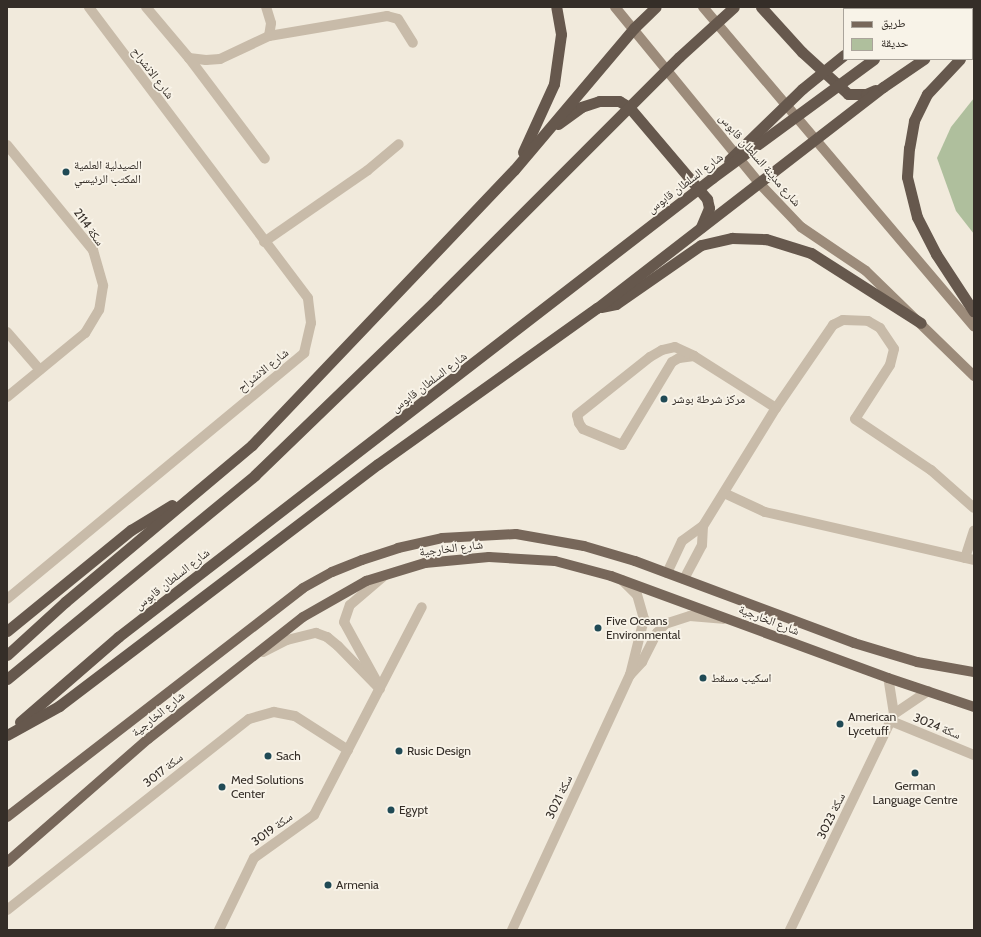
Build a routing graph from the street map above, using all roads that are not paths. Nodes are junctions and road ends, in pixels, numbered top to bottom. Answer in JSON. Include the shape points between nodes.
{"nodes":[{"id":1,"x":89,"y":7,"type":"edge"},
{"id":2,"x":146,"y":7,"type":"edge"},
{"id":3,"x":266,"y":7,"type":"edge"},
{"id":4,"x":556,"y":7,"type":"edge"},
{"id":5,"x":615,"y":7,"type":"edge"},
{"id":6,"x":656,"y":7,"type":"edge"},
{"id":7,"x":703,"y":7,"type":"edge"},
{"id":8,"x":734,"y":7,"type":"edge"},
{"id":9,"x":761,"y":7,"type":"edge"},
{"id":10,"x":634,"y":28,"type":"junction"},
{"id":11,"x":269,"y":36,"type":"junction"},
{"id":12,"x":413,"y":43,"type":"dead end"},
{"id":13,"x":843,"y":56,"type":"edge"},
{"id":14,"x":189,"y":58,"type":"junction"},
{"id":15,"x":873,"y":60,"type":"edge"},
{"id":16,"x":922,"y":60,"type":"edge"},
{"id":17,"x":959,"y":60,"type":"edge"},
{"id":18,"x":882,"y":87,"type":"junction"},
{"id":19,"x":815,"y":141,"type":"junction"},
{"id":20,"x":537,"y":142,"type":"junction"},
{"id":21,"x":399,"y":144,"type":"dead end"},
{"id":22,"x":7,"y":145,"type":"edge"},
{"id":23,"x":265,"y":159,"type":"dead end"},
{"id":24,"x":514,"y":170,"type":"junction"},
{"id":25,"x":712,"y":178,"type":"junction"},
{"id":26,"x":759,"y":183,"type":"junction"},
{"id":27,"x":701,"y":228,"type":"junction"},
{"id":28,"x":264,"y":242,"type":"junction"},
{"id":29,"x":597,"y":308,"type":"junction"},
{"id":30,"x":974,"y":312,"type":"edge"},
{"id":31,"x":921,"y":323,"type":"junction"},
{"id":32,"x":974,"y":326,"type":"edge"},
{"id":33,"x":7,"y":332,"type":"edge"},
{"id":34,"x":694,"y":356,"type":"junction"},
{"id":35,"x":40,"y":370,"type":"junction"},
{"id":36,"x":974,"y":376,"type":"edge"},
{"id":37,"x":7,"y":397,"type":"edge"},
{"id":38,"x":776,"y":408,"type":"junction"},
{"id":39,"x":198,"y":490,"type":"junction"},
{"id":40,"x":724,"y":493,"type":"junction"},
{"id":41,"x":974,"y":508,"type":"edge"},
{"id":42,"x":703,"y":526,"type":"junction"},
{"id":43,"x":974,"y":530,"type":"edge"},
{"id":44,"x":969,"y":559,"type":"edge"},
{"id":45,"x":390,"y":572,"type":"junction"},
{"id":46,"x":666,"y":573,"type":"junction"},
{"id":47,"x":621,"y":579,"type":"junction"},
{"id":48,"x":684,"y":579,"type":"junction"},
{"id":49,"x":7,"y":599,"type":"edge"},
{"id":50,"x":422,"y":607,"type":"dead end"},
{"id":51,"x":730,"y":620,"type":"junction"},
{"id":52,"x":7,"y":632,"type":"edge"},
{"id":53,"x":7,"y":655,"type":"edge"},
{"id":54,"x":250,"y":658,"type":"junction"},
{"id":55,"x":974,"y":672,"type":"edge"},
{"id":56,"x":630,"y":675,"type":"junction"},
{"id":57,"x":888,"y":678,"type":"junction"},
{"id":58,"x":7,"y":679,"type":"edge"},
{"id":59,"x":380,"y":689,"type":"junction"},
{"id":60,"x":928,"y":691,"type":"junction"},
{"id":61,"x":974,"y":707,"type":"edge"},
{"id":62,"x":892,"y":717,"type":"junction"},
{"id":63,"x":7,"y":734,"type":"edge"},
{"id":64,"x":348,"y":750,"type":"junction"},
{"id":65,"x":974,"y":755,"type":"edge"},
{"id":66,"x":7,"y":817,"type":"edge"},
{"id":67,"x":7,"y":862,"type":"edge"},
{"id":68,"x":7,"y":910,"type":"edge"},
{"id":69,"x":219,"y":930,"type":"edge"},
{"id":70,"x":512,"y":930,"type":"edge"},
{"id":71,"x":790,"y":930,"type":"edge"}],
"edges":[{"from":1,"to":28,"type":"street","name":"شارع الانشراح"},
{"from":2,"to":14,"type":"street"},
{"from":3,"to":11,"type":"street","via":[[270,23]]},
{"from":4,"to":24,"type":"highway","via":[[561,34],[554,84]]},
{"from":5,"to":10,"type":"main road","name":"شارع مدينة السلطان قابوس"},
{"from":6,"to":10,"type":"highway"},
{"from":7,"to":19,"type":"main road"},
{"from":8,"to":58,"type":"highway","via":[[679,57],[438,299],[255,475]]},
{"from":9,"to":18,"type":"highway","via":[[802,52],[848,94],[866,94]]},
{"from":10,"to":20,"type":"highway"},
{"from":10,"to":26,"type":"main road","name":"شارع مدينة السلطان قابوس"},
{"from":11,"to":12,"type":"street","via":[[388,16],[398,19]]},
{"from":11,"to":14,"type":"street","via":[[220,59]]},
{"from":13,"to":25,"type":"highway","via":[[802,89]]},
{"from":14,"to":23,"type":"street"},
{"from":15,"to":25,"type":"highway","name":"شارع السلطان قابوس"},
{"from":16,"to":18,"type":"highway"},
{"from":17,"to":30,"type":"highway","via":[[927,94],[914,121],[907,177],[917,217],[936,254]]},
{"from":18,"to":19,"type":"highway"},
{"from":19,"to":26,"type":"highway"},
{"from":19,"to":32,"type":"main road"},
{"from":20,"to":24,"type":"highway"},
{"from":20,"to":27,"type":"highway","via":[[581,107],[599,101],[619,101],[629,107],[707,199],[708,208]]},
{"from":21,"to":28,"type":"street","via":[[368,170]]},
{"from":22,"to":35,"type":"street","name":"سكة 2114","via":[[93,250],[103,286],[99,310],[85,333]]},
{"from":24,"to":39,"type":"highway","via":[[252,445]]},
{"from":25,"to":63,"type":"highway","name":"شارع السلطان قابوس","via":[[118,637]]},
{"from":26,"to":27,"type":"highway"},
{"from":26,"to":31,"type":"main road","name":"شارع مدينة السلطان قابوس","via":[[802,227],[866,271]]},
{"from":27,"to":29,"type":"highway"},
{"from":28,"to":49,"type":"street","name":"شارع الانشراح","via":[[308,298],[311,323],[304,353]]},
{"from":29,"to":31,"type":"highway","via":[[616,304],[701,245],[732,238],[766,239],[811,253]]},
{"from":29,"to":63,"type":"highway","via":[[378,464],[59,706]]},
{"from":31,"to":36,"type":"main road","name":"شارع مدينة السلطان قابوس"},
{"from":33,"to":35,"type":"street"},
{"from":34,"to":34,"type":"street","via":[[675,347],[662,350],[576,415],[579,423],[583,429],[622,444],[672,362],[679,358]]},
{"from":34,"to":38,"type":"street"},
{"from":35,"to":37,"type":"street","name":"سكة 2114"},
{"from":38,"to":40,"type":"street"},
{"from":38,"to":41,"type":"street","via":[[833,325],[843,320],[868,321],[880,328],[894,349],[890,366],[855,419],[931,470]]},
{"from":39,"to":52,"type":"highway","via":[[131,530]]},
{"from":39,"to":53,"type":"highway"},
{"from":40,"to":42,"type":"street"},
{"from":40,"to":44,"type":"street","via":[[765,512]]},
{"from":42,"to":46,"type":"street","via":[[682,541]]},
{"from":42,"to":48,"type":"street","via":[[702,545]]},
{"from":43,"to":44,"type":"street"},
{"from":45,"to":47,"type":"main road","name":"شارع الخارجية","via":[[462,558],[513,557],[555,561]]},
{"from":45,"to":54,"type":"main road","name":"شارع الخارجية","via":[[366,581],[303,617]]},
{"from":45,"to":59,"type":"street","via":[[350,605],[344,622],[347,631],[366,658]]},
{"from":46,"to":48,"type":"main road","name":"شارع الخارجية"},
{"from":46,"to":66,"type":"main road","name":"شارع الخارجية","via":[[584,546],[516,534],[442,538],[398,548],[362,560],[332,572],[303,588]]},
{"from":47,"to":51,"type":"main road","name":"شارع الخارجية"},
{"from":47,"to":56,"type":"street","name":"سكة 3021","via":[[637,595],[644,619]]},
{"from":48,"to":55,"type":"main road","name":"شارع الخارجية","via":[[854,642],[917,662]]},
{"from":50,"to":59,"type":"street","name":"سكة 3019"},
{"from":51,"to":56,"type":"street","name":"سكة 3021","via":[[690,616],[665,624],[657,633],[642,662]]},
{"from":51,"to":57,"type":"main road","name":"شارع الخارجية"},
{"from":54,"to":59,"type":"street","via":[[286,640],[316,633],[327,637],[338,646]]},
{"from":54,"to":67,"type":"main road","name":"شارع الخارجية","via":[[148,739]]},
{"from":56,"to":70,"type":"street","name":"سكة 3021"},
{"from":57,"to":60,"type":"main road","name":"شارع الخارجية"},
{"from":57,"to":62,"type":"street"},
{"from":59,"to":64,"type":"street","name":"سكة 3019"},
{"from":60,"to":61,"type":"main road","name":"شارع الخارجية"},
{"from":60,"to":62,"type":"street"},
{"from":62,"to":65,"type":"street","name":"سكة 3024"},
{"from":62,"to":71,"type":"street","name":"سكة 3023"},
{"from":64,"to":68,"type":"street","name":"سكة 3017","via":[[294,716],[274,712],[249,719]]},
{"from":64,"to":69,"type":"street","name":"سكة 3019","via":[[314,815],[254,858]]}]}
